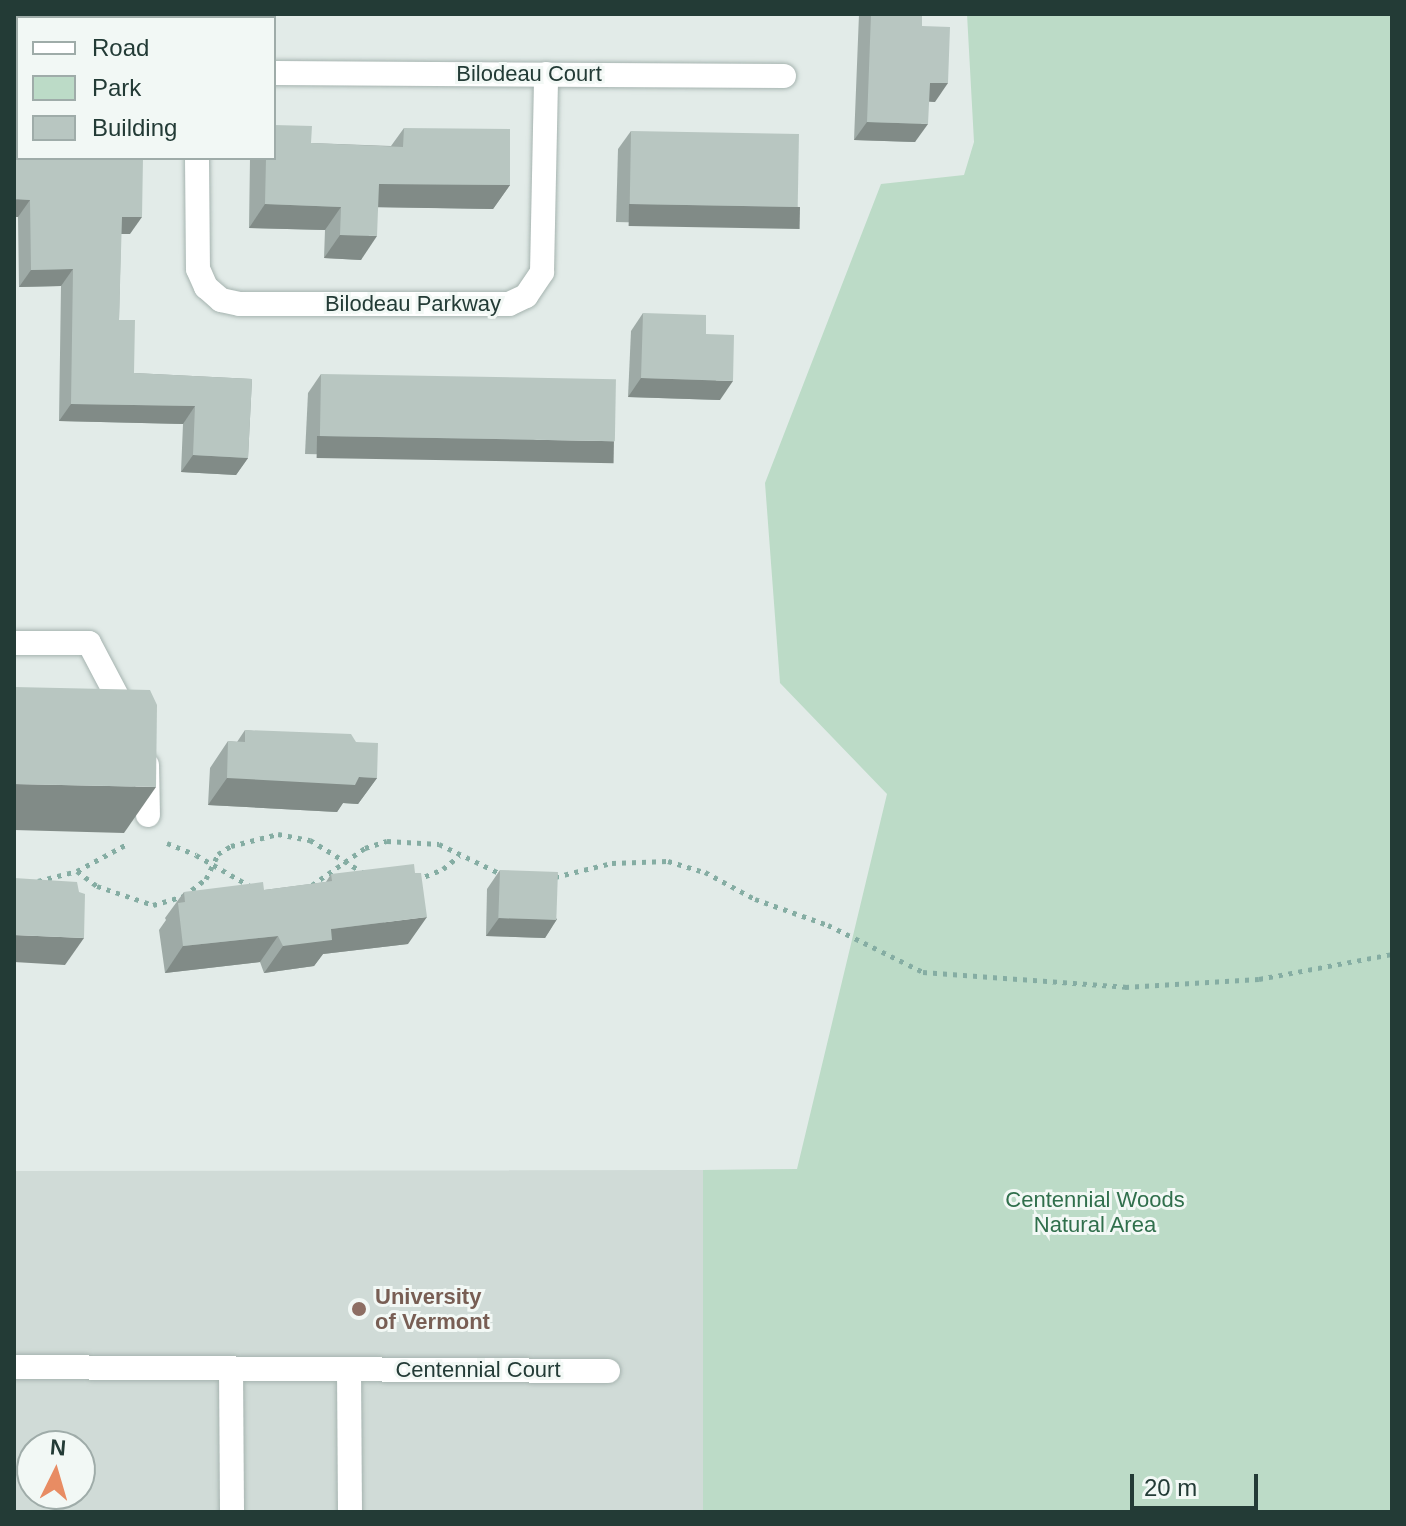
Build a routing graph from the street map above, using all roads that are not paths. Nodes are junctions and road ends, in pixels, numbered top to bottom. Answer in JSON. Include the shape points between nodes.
{"nodes":[{"id":1,"x":276,"y":73,"type":"edge"},
{"id":2,"x":546,"y":74,"type":"junction"},
{"id":3,"x":784,"y":76,"type":"dead end"},
{"id":4,"x":197,"y":160,"type":"edge"},
{"id":5,"x":14,"y":643,"type":"edge"},
{"id":6,"x":148,"y":815,"type":"edge"},
{"id":7,"x":14,"y":1367,"type":"edge"},
{"id":8,"x":231,"y":1368,"type":"junction"},
{"id":9,"x":349,"y":1369,"type":"junction"},
{"id":10,"x":608,"y":1371,"type":"dead end"},
{"id":11,"x":232,"y":1512,"type":"edge"},
{"id":12,"x":350,"y":1512,"type":"edge"}],
"edges":[{"from":1,"to":2,"type":"street","name":"Bilodeau Court"},
{"from":2,"to":3,"type":"street","name":"Bilodeau Court"},
{"from":2,"to":4,"type":"street","name":"Bilodeau Parkway","via":[[542,272],[526,296],[509,304],[221,300],[206,287],[198,269]]},
{"from":5,"to":6,"type":"street","via":[[89,643],[147,760]]},
{"from":7,"to":8,"type":"street","name":"Centennial Court"},
{"from":8,"to":9,"type":"street","name":"Centennial Court"},
{"from":8,"to":11,"type":"street"},
{"from":9,"to":10,"type":"street","name":"Centennial Court"},
{"from":9,"to":12,"type":"street"}]}
